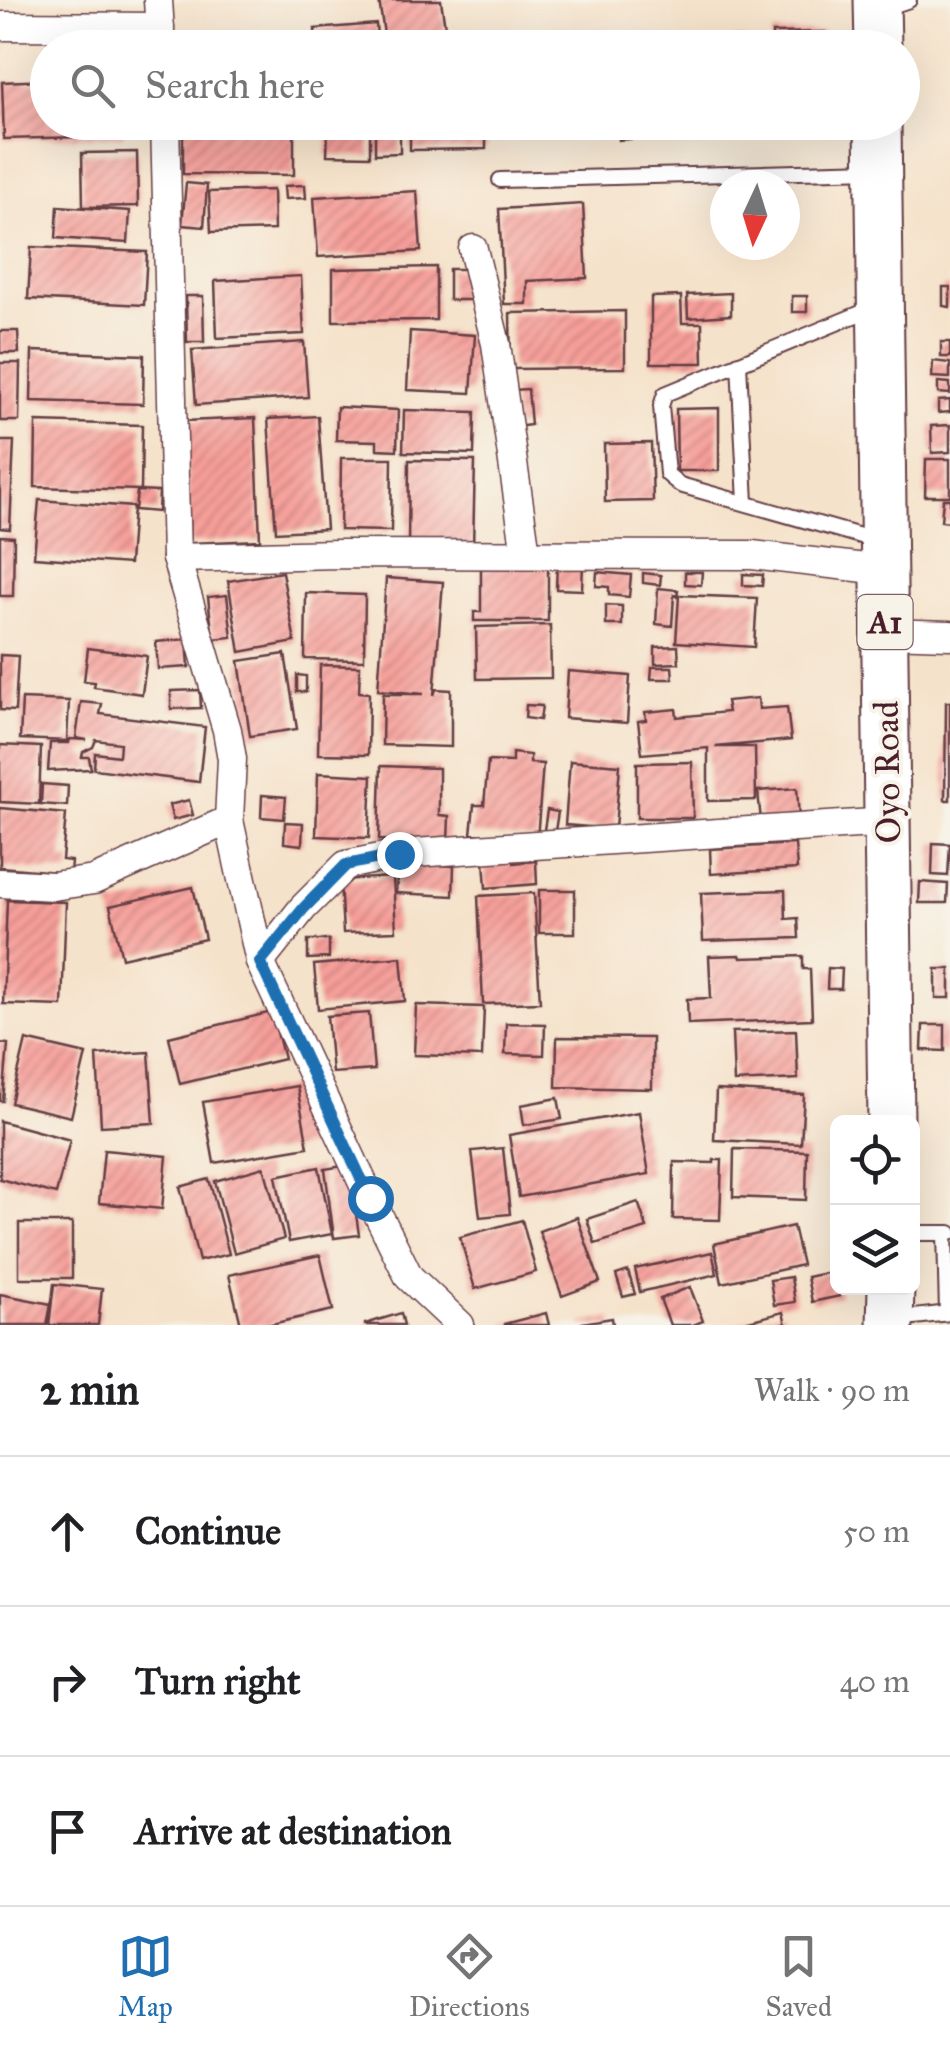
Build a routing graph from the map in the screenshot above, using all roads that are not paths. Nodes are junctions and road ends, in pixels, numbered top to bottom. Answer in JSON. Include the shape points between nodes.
{"nodes":[{"id":1,"x":160,"y":25,"type":"edge"},
{"id":2,"x":0,"y":26,"type":"edge"},
{"id":3,"x":165,"y":140,"type":"edge"},
{"id":4,"x":878,"y":140,"type":"edge"},
{"id":5,"x":879,"y":170,"type":"junction"},
{"id":6,"x":500,"y":180,"type":"dead end"},
{"id":7,"x":473,"y":249,"type":"dead end"},
{"id":8,"x":880,"y":305,"type":"junction"},
{"id":9,"x":739,"y":363,"type":"junction"},
{"id":10,"x":746,"y":503,"type":"junction"},
{"id":11,"x":526,"y":554,"type":"junction"},
{"id":12,"x":883,"y":556,"type":"junction"},
{"id":13,"x":176,"y":558,"type":"junction"},
{"id":14,"x":886,"y":633,"type":"junction"},
{"id":15,"x":950,"y":635,"type":"edge"},
{"id":16,"x":229,"y":820,"type":"junction"},
{"id":17,"x":888,"y":822,"type":"junction"},
{"id":18,"x":0,"y":883,"type":"edge"},
{"id":19,"x":260,"y":962,"type":"junction"},
{"id":20,"x":891,"y":1115,"type":"edge"},
{"id":21,"x":948,"y":1233,"type":"edge"},
{"id":22,"x":920,"y":1234,"type":"edge"},
{"id":23,"x":890,"y":1311,"type":"edge"},
{"id":24,"x":948,"y":1313,"type":"edge"},
{"id":25,"x":460,"y":1325,"type":"edge"}],
"edges":[{"from":1,"to":2,"type":"street"},
{"from":3,"to":13,"type":"street"},
{"from":4,"to":5,"type":"highway","name":"Oyo Road","number":"A1"},
{"from":5,"to":6,"type":"lane"},
{"from":5,"to":8,"type":"highway","name":"Oyo Road","number":"A1"},
{"from":7,"to":11,"type":"street","via":[[496,344]]},
{"from":8,"to":9,"type":"lane"},
{"from":8,"to":12,"type":"highway","name":"Oyo Road","number":"A1"},
{"from":9,"to":10,"type":"lane"},
{"from":9,"to":10,"type":"lane","via":[[665,394],[661,406],[667,474],[680,485]]},
{"from":10,"to":12,"type":"lane"},
{"from":11,"to":12,"type":"street"},
{"from":11,"to":13,"type":"street"},
{"from":12,"to":14,"type":"highway","name":"Oyo Road","number":"A1"},
{"from":13,"to":16,"type":"street","via":[[227,730]]},
{"from":14,"to":15,"type":"street"},
{"from":14,"to":17,"type":"highway","name":"Oyo Road","number":"A1"},
{"from":16,"to":18,"type":"street","via":[[94,880]]},
{"from":16,"to":19,"type":"street"},
{"from":17,"to":19,"type":"street","via":[[399,854],[346,865]]},
{"from":17,"to":20,"type":"highway","name":"Oyo Road","number":"A1"},
{"from":19,"to":25,"type":"street","via":[[408,1277]]},
{"from":21,"to":22,"type":"lane"},
{"from":21,"to":24,"type":"lane"},
{"from":23,"to":24,"type":"lane"}]}
